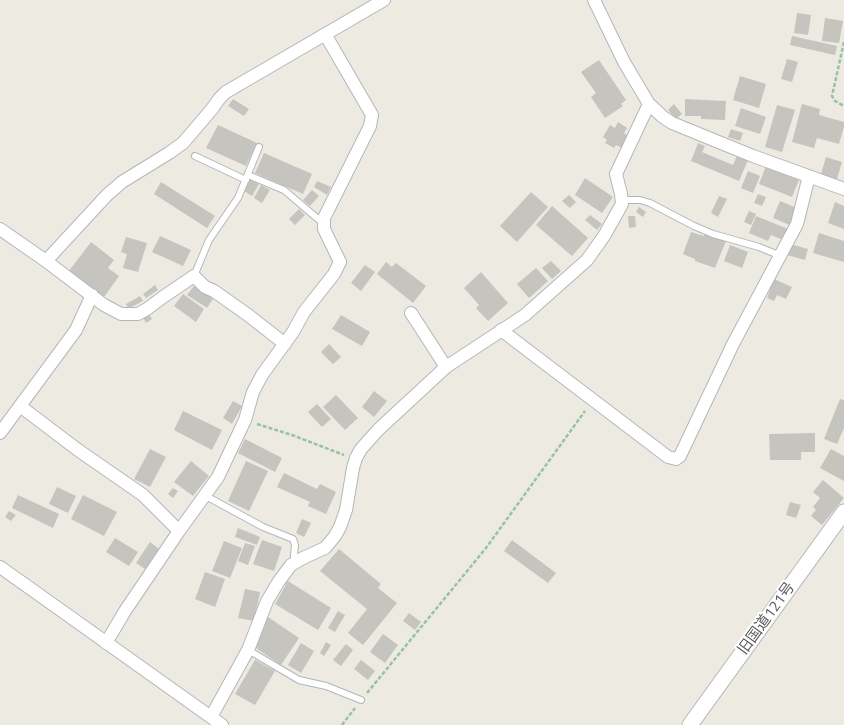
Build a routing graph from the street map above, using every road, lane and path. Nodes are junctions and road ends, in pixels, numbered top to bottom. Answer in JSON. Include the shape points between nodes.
{"nodes":[{"id":1,"x":384,"y":0,"type":"edge"},
{"id":2,"x":594,"y":0,"type":"edge"},
{"id":3,"x":325,"y":34,"type":"junction"},
{"id":4,"x":844,"y":42,"type":"edge"},
{"id":5,"x":649,"y":104,"type":"junction"},
{"id":6,"x":844,"y":106,"type":"edge"},
{"id":7,"x":259,"y":147,"type":"dead end"},
{"id":8,"x":195,"y":156,"type":"dead end"},
{"id":9,"x":809,"y":176,"type":"junction"},
{"id":10,"x":247,"y":177,"type":"junction"},
{"id":11,"x":844,"y":189,"type":"edge"},
{"id":12,"x":621,"y":200,"type":"junction"},
{"id":13,"x":324,"y":224,"type":"junction"},
{"id":14,"x":0,"y":229,"type":"edge"},
{"id":15,"x":781,"y":256,"type":"junction"},
{"id":16,"x":46,"y":261,"type":"junction"},
{"id":17,"x":194,"y":276,"type":"junction"},
{"id":18,"x":92,"y":295,"type":"junction"},
{"id":19,"x":411,"y":313,"type":"dead end"},
{"id":20,"x":501,"y":330,"type":"junction"},
{"id":21,"x":285,"y":344,"type":"junction"},
{"id":22,"x":446,"y":367,"type":"junction"},
{"id":23,"x":593,"y":400,"type":"junction"},
{"id":24,"x":20,"y":406,"type":"junction"},
{"id":25,"x":245,"y":420,"type":"junction"},
{"id":26,"x":0,"y":433,"type":"edge"},
{"id":27,"x":356,"y":460,"type":"junction"},
{"id":28,"x":204,"y":495,"type":"junction"},
{"id":29,"x":844,"y":512,"type":"edge"},
{"id":30,"x":179,"y":531,"type":"junction"},
{"id":31,"x":294,"y":563,"type":"junction"},
{"id":32,"x":0,"y":567,"type":"edge"},
{"id":33,"x":106,"y":643,"type":"junction"},
{"id":34,"x":248,"y":650,"type":"junction"},
{"id":35,"x":361,"y":700,"type":"junction"},
{"id":36,"x":211,"y":717,"type":"junction"},
{"id":37,"x":222,"y":725,"type":"edge"},
{"id":38,"x":342,"y":725,"type":"edge"},
{"id":39,"x":690,"y":725,"type":"edge"}],
"edges":[{"from":1,"to":3,"type":"street"},
{"from":2,"to":5,"type":"street","via":[[624,62]]},
{"from":3,"to":13,"type":"street","via":[[372,115],[370,126],[324,218]]},
{"from":3,"to":16,"type":"street","via":[[226,92],[183,143],[122,182]]},
{"from":4,"to":6,"type":"path","via":[[832,96]]},
{"from":5,"to":9,"type":"street","via":[[672,123]]},
{"from":5,"to":12,"type":"street","via":[[616,174]]},
{"from":7,"to":10,"type":"lane"},
{"from":8,"to":10,"type":"lane"},
{"from":9,"to":11,"type":"street"},
{"from":9,"to":15,"type":"street","via":[[797,224]]},
{"from":10,"to":13,"type":"lane","via":[[284,190]]},
{"from":10,"to":17,"type":"lane","via":[[238,198],[209,240]]},
{"from":12,"to":15,"type":"lane","via":[[650,203],[713,234]]},
{"from":12,"to":20,"type":"street","via":[[622,204],[604,236],[587,260],[525,315]]},
{"from":13,"to":21,"type":"street","via":[[340,262],[334,274],[304,312]]},
{"from":14,"to":16,"type":"street"},
{"from":15,"to":23,"type":"street","via":[[732,344],[680,456],[676,459],[668,457]]},
{"from":16,"to":18,"type":"street"},
{"from":17,"to":18,"type":"street","via":[[138,314],[121,314]]},
{"from":17,"to":21,"type":"street","via":[[205,287]]},
{"from":18,"to":24,"type":"street","via":[[76,330]]},
{"from":19,"to":22,"type":"street"},
{"from":20,"to":22,"type":"street"},
{"from":20,"to":23,"type":"street"},
{"from":21,"to":25,"type":"street","via":[[253,392]]},
{"from":22,"to":27,"type":"street","via":[[379,429],[361,449]]},
{"from":23,"to":35,"type":"path","via":[[486,548]]},
{"from":24,"to":26,"type":"street"},
{"from":24,"to":30,"type":"street","via":[[143,495]]},
{"from":25,"to":27,"type":"path"},
{"from":25,"to":28,"type":"street","via":[[218,477]]},
{"from":27,"to":31,"type":"street","via":[[346,510],[335,536],[325,548]]},
{"from":28,"to":30,"type":"street"},
{"from":28,"to":31,"type":"lane","via":[[263,527],[293,539]]},
{"from":29,"to":39,"type":"street","name":"旧国道121号"},
{"from":30,"to":33,"type":"street"},
{"from":31,"to":34,"type":"street","via":[[267,601]]},
{"from":32,"to":33,"type":"street"},
{"from":33,"to":36,"type":"street"},
{"from":34,"to":35,"type":"lane","via":[[299,680],[326,686]]},
{"from":34,"to":36,"type":"street"},
{"from":35,"to":38,"type":"path"},
{"from":36,"to":37,"type":"street"}]}
